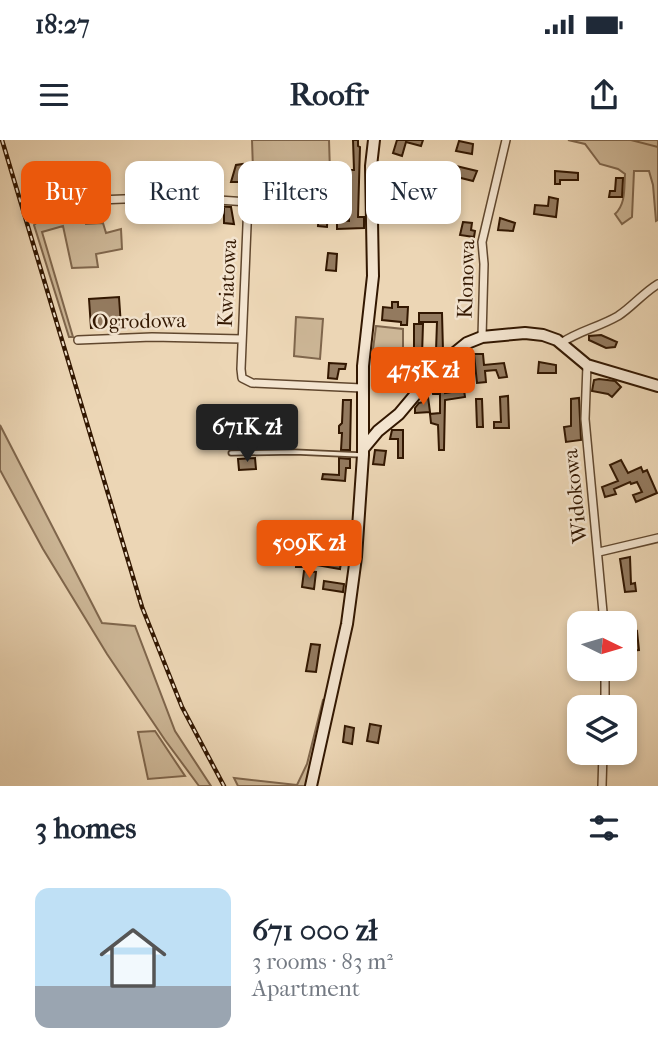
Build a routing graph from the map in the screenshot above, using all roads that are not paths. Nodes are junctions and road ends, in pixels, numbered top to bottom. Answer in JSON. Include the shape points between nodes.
{"nodes":[{"id":1,"x":374,"y":140,"type":"edge"},
{"id":2,"x":506,"y":140,"type":"edge"},
{"id":3,"x":111,"y":199,"type":"edge"},
{"id":4,"x":658,"y":284,"type":"edge"},
{"id":5,"x":482,"y":337,"type":"junction"},
{"id":6,"x":242,"y":339,"type":"junction"},
{"id":7,"x":78,"y":340,"type":"dead end"},
{"id":8,"x":561,"y":343,"type":"junction"},
{"id":9,"x":587,"y":365,"type":"junction"},
{"id":10,"x":658,"y":386,"type":"edge"},
{"id":11,"x":362,"y":388,"type":"junction"},
{"id":12,"x":362,"y":427,"type":"junction"},
{"id":13,"x":378,"y":431,"type":"junction"},
{"id":14,"x":363,"y":452,"type":"junction"},
{"id":15,"x":231,"y":453,"type":"dead end"},
{"id":16,"x":658,"y":538,"type":"edge"},
{"id":17,"x":599,"y":552,"type":"junction"},
{"id":18,"x":603,"y":611,"type":"edge"},
{"id":19,"x":603,"y":765,"type":"edge"},
{"id":20,"x":311,"y":786,"type":"edge"},
{"id":21,"x":602,"y":786,"type":"edge"}],
"edges":[{"from":1,"to":11,"type":"street","via":[[373,276]]},
{"from":2,"to":5,"type":"street","name":"Klonowa","via":[[482,242]]},
{"from":3,"to":6,"type":"street","name":"Kwiatowa","via":[[174,197],[248,202]]},
{"from":4,"to":8,"type":"street","via":[[621,314]]},
{"from":5,"to":8,"type":"street","via":[[534,334]]},
{"from":5,"to":13,"type":"street","via":[[441,363],[399,414]]},
{"from":6,"to":7,"type":"street","name":"Ogrodowa"},
{"from":6,"to":11,"type":"street","name":"Kwiatowa","via":[[241,373],[247,382]]},
{"from":8,"to":9,"type":"street"},
{"from":9,"to":10,"type":"street"},
{"from":9,"to":17,"type":"street","name":"Widokowa","via":[[585,419]]},
{"from":11,"to":12,"type":"street"},
{"from":12,"to":13,"type":"street"},
{"from":12,"to":14,"type":"street"},
{"from":13,"to":14,"type":"street"},
{"from":14,"to":15,"type":"lane"},
{"from":14,"to":20,"type":"street","via":[[351,601]]},
{"from":16,"to":17,"type":"street"},
{"from":17,"to":18,"type":"street","name":"Widokowa"},
{"from":19,"to":21,"type":"street"}]}
